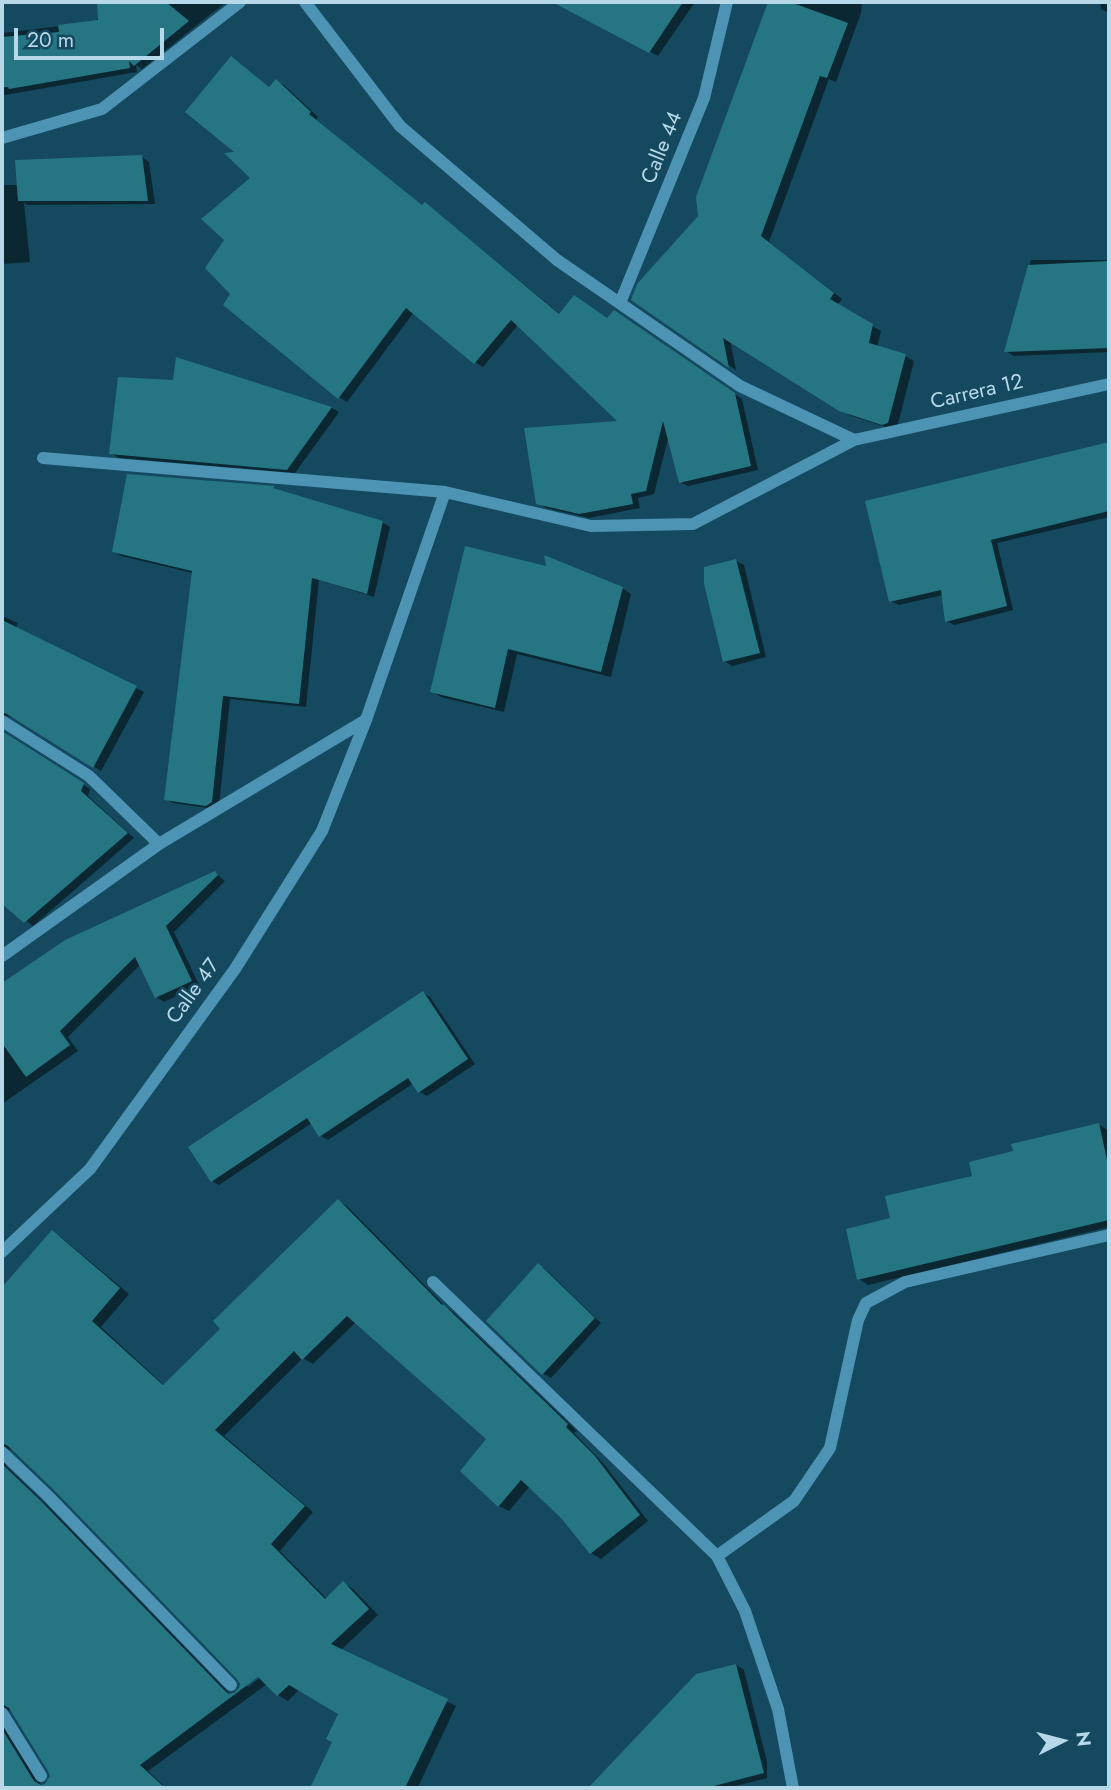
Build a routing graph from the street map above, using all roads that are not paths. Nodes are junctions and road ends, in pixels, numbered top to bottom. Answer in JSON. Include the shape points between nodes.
{"nodes":[{"id":1,"x":240,"y":2,"type":"edge"},
{"id":2,"x":305,"y":2,"type":"edge"},
{"id":3,"x":727,"y":2,"type":"edge"},
{"id":4,"x":2,"y":138,"type":"edge"},
{"id":5,"x":620,"y":303,"type":"junction"},
{"id":6,"x":1109,"y":384,"type":"edge"},
{"id":7,"x":854,"y":440,"type":"junction"},
{"id":8,"x":43,"y":458,"type":"dead end"},
{"id":9,"x":445,"y":492,"type":"junction"},
{"id":10,"x":366,"y":720,"type":"junction"},
{"id":11,"x":2,"y":721,"type":"edge"},
{"id":12,"x":159,"y":844,"type":"junction"},
{"id":13,"x":2,"y":956,"type":"edge"},
{"id":14,"x":1109,"y":1235,"type":"edge"},
{"id":15,"x":2,"y":1252,"type":"edge"},
{"id":16,"x":433,"y":1282,"type":"dead end"},
{"id":17,"x":2,"y":1452,"type":"edge"},
{"id":18,"x":717,"y":1556,"type":"junction"},
{"id":19,"x":231,"y":1685,"type":"dead end"},
{"id":20,"x":2,"y":1713,"type":"edge"},
{"id":21,"x":41,"y":1776,"type":"dead end"},
{"id":22,"x":793,"y":1788,"type":"edge"}],
"edges":[{"from":1,"to":4,"type":"street","via":[[102,108]]},
{"from":2,"to":5,"type":"street","via":[[400,126],[557,260]]},
{"from":3,"to":5,"type":"street","name":"Calle 44","via":[[705,98]]},
{"from":5,"to":7,"type":"street","via":[[740,386]]},
{"from":6,"to":7,"type":"street","name":"Carrera 12"},
{"from":7,"to":9,"type":"street","name":"Carrera 12","via":[[693,524],[591,526]]},
{"from":8,"to":9,"type":"street","name":"Carrera 12"},
{"from":9,"to":10,"type":"street","name":"Calle 47"},
{"from":10,"to":12,"type":"street"},
{"from":10,"to":15,"type":"street","name":"Calle 47","via":[[322,831],[235,969],[90,1170]]},
{"from":11,"to":12,"type":"street","via":[[89,776]]},
{"from":12,"to":13,"type":"street"},
{"from":14,"to":18,"type":"street","via":[[905,1282],[866,1303],[858,1320],[830,1448],[793,1501]]},
{"from":16,"to":18,"type":"street"},
{"from":17,"to":19,"type":"street"},
{"from":18,"to":22,"type":"street","via":[[745,1611],[774,1696]]},
{"from":20,"to":21,"type":"street"}]}
